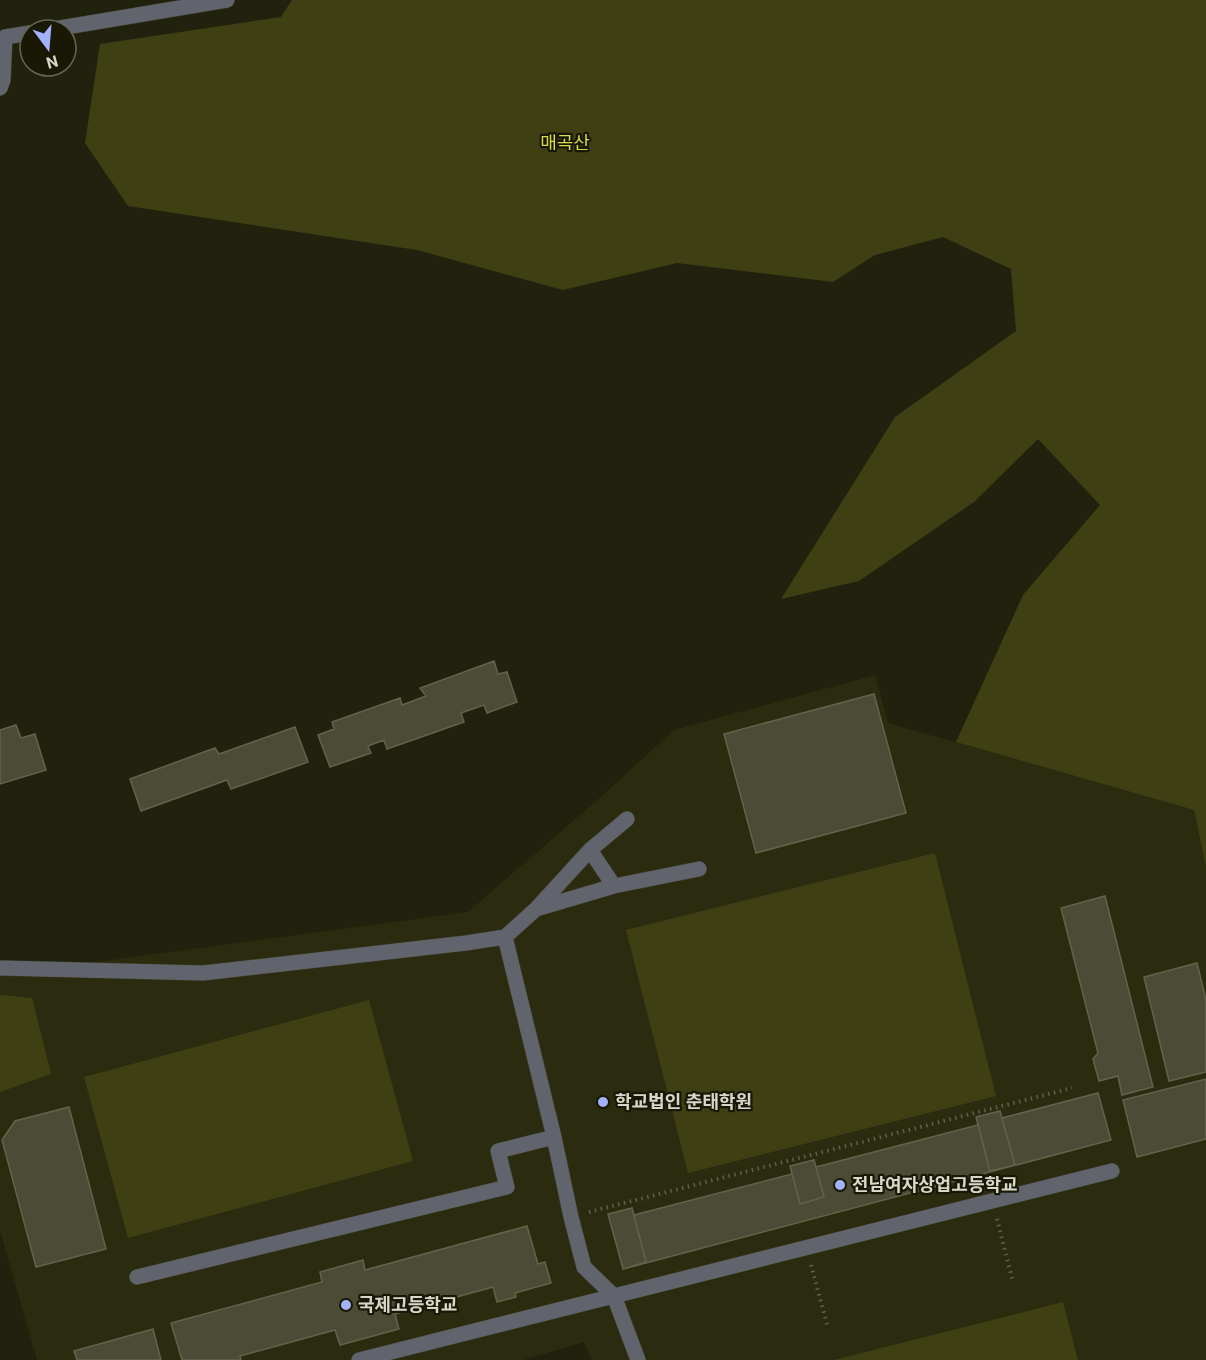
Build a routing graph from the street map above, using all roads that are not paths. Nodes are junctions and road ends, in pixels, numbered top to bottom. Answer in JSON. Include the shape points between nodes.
{"nodes":[{"id":1,"x":227,"y":0,"type":"edge"},
{"id":2,"x":78,"y":25,"type":"edge"},
{"id":3,"x":3,"y":33,"type":"edge"},
{"id":4,"x":0,"y":88,"type":"edge"},
{"id":5,"x":627,"y":819,"type":"dead end"},
{"id":6,"x":590,"y":850,"type":"junction"},
{"id":7,"x":699,"y":869,"type":"dead end"},
{"id":8,"x":614,"y":886,"type":"junction"},
{"id":9,"x":536,"y":909,"type":"junction"},
{"id":10,"x":504,"y":937,"type":"junction"},
{"id":11,"x":0,"y":968,"type":"edge"},
{"id":12,"x":554,"y":1137,"type":"junction"},
{"id":13,"x":1112,"y":1171,"type":"dead end"},
{"id":14,"x":137,"y":1276,"type":"dead end"},
{"id":15,"x":614,"y":1296,"type":"junction"},
{"id":16,"x":358,"y":1360,"type":"edge"},
{"id":17,"x":638,"y":1360,"type":"edge"}],
"edges":[{"from":1,"to":2,"type":"street"},
{"from":3,"to":4,"type":"street"},
{"from":5,"to":6,"type":"street"},
{"from":6,"to":8,"type":"street"},
{"from":6,"to":9,"type":"street"},
{"from":7,"to":8,"type":"street"},
{"from":8,"to":9,"type":"street"},
{"from":9,"to":10,"type":"street"},
{"from":10,"to":11,"type":"street","via":[[203,973]]},
{"from":10,"to":12,"type":"street"},
{"from":12,"to":14,"type":"street","via":[[498,1151],[507,1187]]},
{"from":12,"to":15,"type":"street","via":[[584,1267]]},
{"from":13,"to":15,"type":"street"},
{"from":15,"to":16,"type":"street"},
{"from":15,"to":17,"type":"street"}]}
